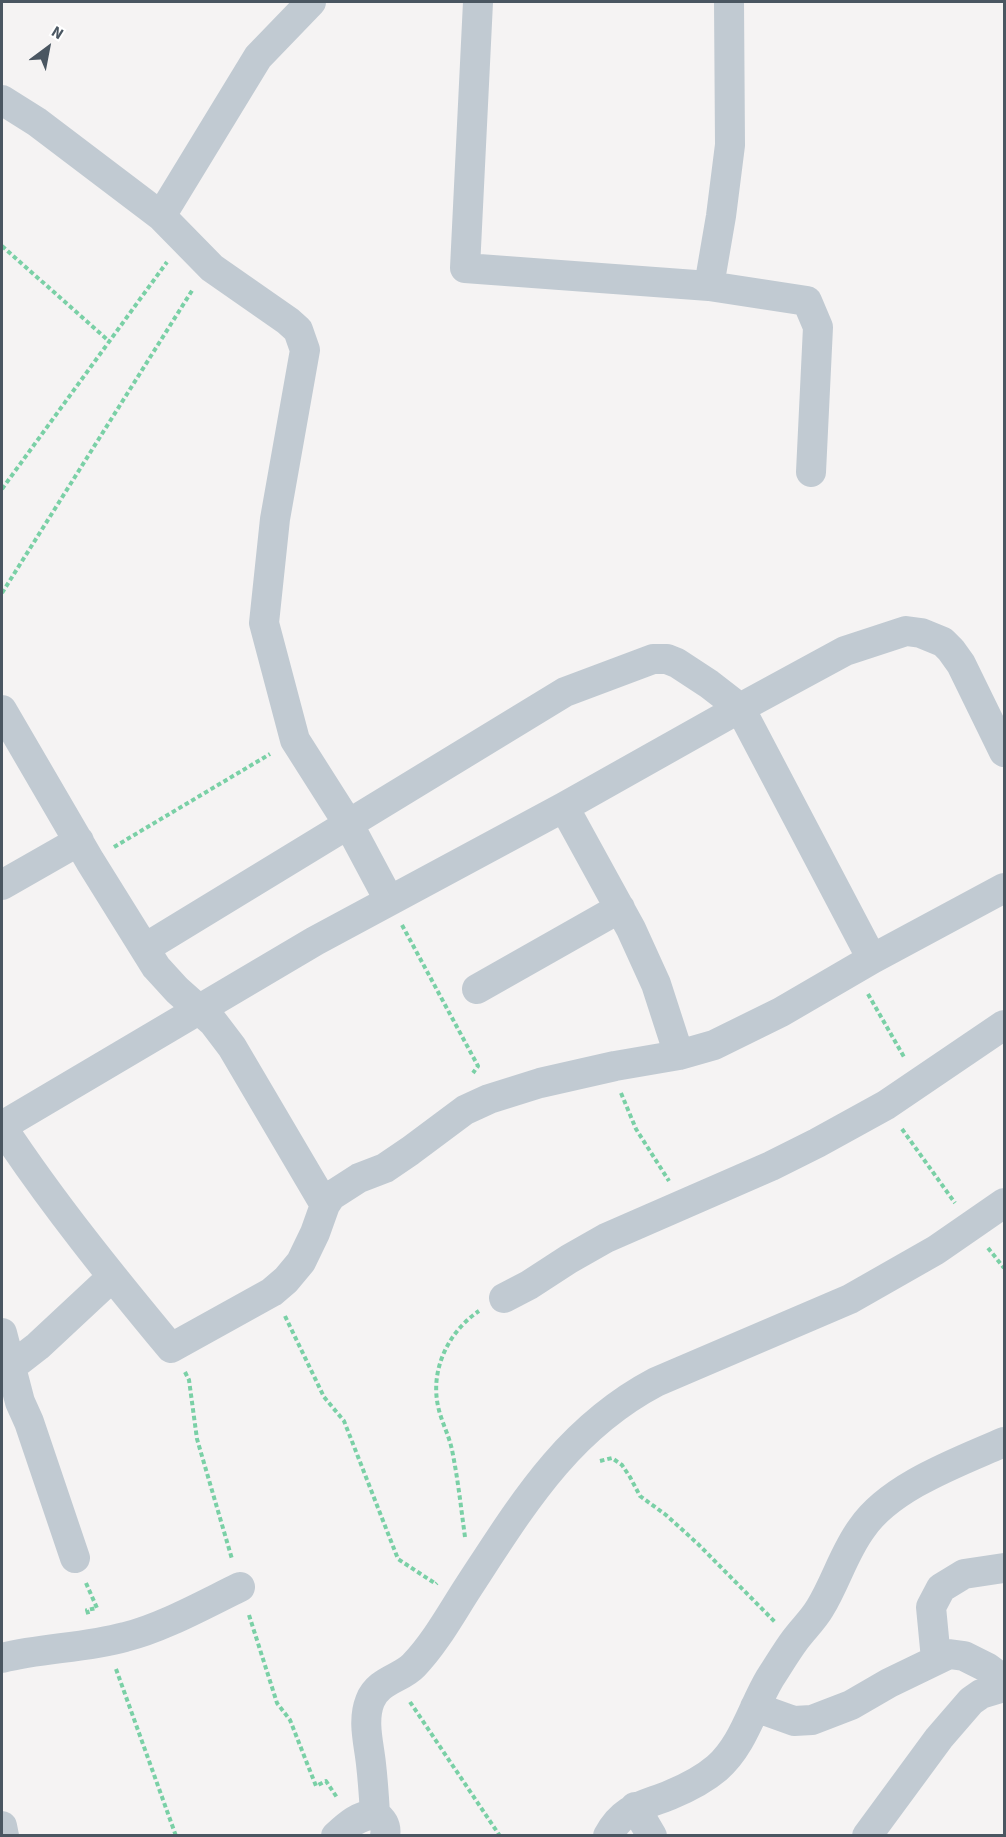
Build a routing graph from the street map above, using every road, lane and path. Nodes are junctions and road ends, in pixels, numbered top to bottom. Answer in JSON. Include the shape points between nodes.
{"nodes":[{"id":1,"x":311,"y":2,"type":"edge"},
{"id":2,"x":478,"y":2,"type":"edge"},
{"id":3,"x":729,"y":2,"type":"edge"},
{"id":4,"x":2,"y":100,"type":"edge"},
{"id":5,"x":160,"y":216,"type":"junction"},
{"id":6,"x":2,"y":246,"type":"edge"},
{"id":7,"x":168,"y":261,"type":"dead end"},
{"id":8,"x":709,"y":286,"type":"junction"},
{"id":9,"x":193,"y":290,"type":"dead end"},
{"id":10,"x":110,"y":342,"type":"junction"},
{"id":11,"x":811,"y":472,"type":"dead end"},
{"id":12,"x":2,"y":489,"type":"edge"},
{"id":13,"x":2,"y":593,"type":"edge"},
{"id":14,"x":740,"y":708,"type":"junction"},
{"id":15,"x":2,"y":710,"type":"edge"},
{"id":16,"x":1005,"y":752,"type":"edge"},
{"id":17,"x":274,"y":753,"type":"dead end"},
{"id":18,"x":564,"y":807,"type":"junction"},
{"id":19,"x":349,"y":825,"type":"junction"},
{"id":20,"x":79,"y":841,"type":"junction"},
{"id":21,"x":108,"y":850,"type":"dead end"},
{"id":22,"x":2,"y":885,"type":"edge"},
{"id":23,"x":1005,"y":888,"type":"edge"},
{"id":24,"x":389,"y":900,"type":"junction"},
{"id":25,"x":620,"y":908,"type":"junction"},
{"id":26,"x":145,"y":948,"type":"junction"},
{"id":27,"x":867,"y":971,"type":"junction"},
{"id":28,"x":477,"y":989,"type":"dead end"},
{"id":29,"x":198,"y":1008,"type":"junction"},
{"id":30,"x":1005,"y":1025,"type":"edge"},
{"id":31,"x":679,"y":1055,"type":"junction"},
{"id":32,"x":478,"y":1066,"type":"dead end"},
{"id":33,"x":615,"y":1066,"type":"junction"},
{"id":34,"x":910,"y":1067,"type":"dead end"},
{"id":35,"x":896,"y":1120,"type":"dead end"},
{"id":36,"x":2,"y":1126,"type":"edge"},
{"id":37,"x":1005,"y":1203,"type":"edge"},
{"id":38,"x":956,"y":1204,"type":"dead end"},
{"id":39,"x":325,"y":1205,"type":"junction"},
{"id":40,"x":676,"y":1208,"type":"junction"},
{"id":41,"x":986,"y":1245,"type":"dead end"},
{"id":42,"x":1005,"y":1268,"type":"edge"},
{"id":43,"x":112,"y":1277,"type":"junction"},
{"id":44,"x":504,"y":1298,"type":"joint"},
{"id":45,"x":285,"y":1317,"type":"dead end"},
{"id":46,"x":2,"y":1333,"type":"edge"},
{"id":47,"x":7,"y":1371,"type":"edge"},
{"id":48,"x":597,"y":1421,"type":"junction"},
{"id":49,"x":1005,"y":1442,"type":"edge"},
{"id":50,"x":75,"y":1558,"type":"joint"},
{"id":51,"x":1005,"y":1568,"type":"edge"},
{"id":52,"x":452,"y":1581,"type":"junction"},
{"id":53,"x":240,"y":1587,"type":"dead end"},
{"id":54,"x":440,"y":1587,"type":"dead end"},
{"id":55,"x":90,"y":1618,"type":"dead end"},
{"id":56,"x":794,"y":1641,"type":"junction"},
{"id":57,"x":2,"y":1658,"type":"edge"},
{"id":58,"x":936,"y":1659,"type":"junction"},
{"id":59,"x":116,"y":1669,"type":"dead end"},
{"id":60,"x":393,"y":1677,"type":"junction"},
{"id":61,"x":1005,"y":1680,"type":"edge"},
{"id":62,"x":1005,"y":1687,"type":"edge"},
{"id":63,"x":755,"y":1707,"type":"junction"},
{"id":64,"x":635,"y":1807,"type":"junction"},
{"id":65,"x":380,"y":1825,"type":"edge"},
{"id":66,"x":2,"y":1826,"type":"edge"},
{"id":67,"x":4,"y":1836,"type":"edge"},
{"id":68,"x":176,"y":1836,"type":"edge"},
{"id":69,"x":336,"y":1836,"type":"edge"},
{"id":70,"x":500,"y":1836,"type":"edge"},
{"id":71,"x":608,"y":1836,"type":"edge"},
{"id":72,"x":652,"y":1836,"type":"edge"},
{"id":73,"x":867,"y":1836,"type":"edge"}],
"edges":[{"from":1,"to":5,"type":"street","via":[[258,57]]},
{"from":2,"to":8,"type":"street","via":[[465,268]]},
{"from":3,"to":8,"type":"street","via":[[730,145]]},
{"from":4,"to":5,"type":"street"},
{"from":5,"to":19,"type":"street","via":[[212,268],[298,330],[305,350],[275,519],[264,623],[295,740]]},
{"from":6,"to":10,"type":"path"},
{"from":7,"to":10,"type":"path"},
{"from":8,"to":11,"type":"street","via":[[807,302],[818,327]]},
{"from":9,"to":13,"type":"path"},
{"from":10,"to":12,"type":"path"},
{"from":14,"to":16,"type":"street","via":[[846,651],[897,633],[921,633],[943,642],[962,664]]},
{"from":14,"to":18,"type":"street"},
{"from":14,"to":19,"type":"street","via":[[677,663],[653,659],[565,692]]},
{"from":14,"to":27,"type":"street"},
{"from":15,"to":20,"type":"street"},
{"from":17,"to":21,"type":"path"},
{"from":18,"to":24,"type":"street"},
{"from":18,"to":25,"type":"street"},
{"from":19,"to":24,"type":"street"},
{"from":19,"to":26,"type":"street"},
{"from":20,"to":22,"type":"street"},
{"from":20,"to":26,"type":"street"},
{"from":23,"to":27,"type":"street"},
{"from":24,"to":29,"type":"street"},
{"from":24,"to":32,"type":"path"},
{"from":25,"to":28,"type":"street"},
{"from":25,"to":31,"type":"street","via":[[656,984]]},
{"from":26,"to":29,"type":"street","via":[[165,979]]},
{"from":27,"to":31,"type":"street","via":[[741,1033]]},
{"from":27,"to":34,"type":"path"},
{"from":29,"to":36,"type":"street"},
{"from":29,"to":39,"type":"street","via":[[232,1047]]},
{"from":30,"to":40,"type":"street","via":[[886,1105],[771,1166]]},
{"from":31,"to":33,"type":"street"},
{"from":33,"to":39,"type":"street","via":[[540,1083],[465,1110],[402,1157],[331,1196]]},
{"from":33,"to":40,"type":"path","via":[[619,1089],[636,1130],[670,1183]]},
{"from":35,"to":38,"type":"path"},
{"from":36,"to":43,"type":"street"},
{"from":37,"to":48,"type":"street","via":[[936,1250],[859,1294],[656,1382]]},
{"from":39,"to":43,"type":"street","via":[[309,1248],[286,1280],[272,1292],[171,1348]]},
{"from":40,"to":44,"type":"street","via":[[606,1238]]},
{"from":41,"to":42,"type":"path"},
{"from":43,"to":47,"type":"street"},
{"from":44,"to":52,"type":"path","via":[[461,1325],[447,1344],[436,1380],[438,1405],[452,1449]]},
{"from":45,"to":52,"type":"path","via":[[324,1396],[344,1421],[398,1559],[436,1584]]},
{"from":46,"to":47,"type":"street"},
{"from":47,"to":50,"type":"street","via":[[29,1422]]},
{"from":48,"to":52,"type":"street","via":[[553,1464]]},
{"from":48,"to":56,"type":"path","via":[[600,1461],[612,1458],[622,1466],[640,1496],[698,1544]]},
{"from":49,"to":56,"type":"street","via":[[921,1480],[871,1516],[819,1610]]},
{"from":50,"to":55,"type":"path","via":[[97,1608],[87,1610]]},
{"from":51,"to":58,"type":"street","via":[[964,1574],[941,1588],[931,1607]]},
{"from":52,"to":54,"type":"path"},
{"from":52,"to":60,"type":"street","via":[[413,1666]]},
{"from":53,"to":57,"type":"street","via":[[125,1638]]},
{"from":56,"to":63,"type":"street"},
{"from":58,"to":61,"type":"street","via":[[949,1654],[964,1656]]},
{"from":58,"to":63,"type":"street","via":[[851,1705],[812,1720],[794,1721]]},
{"from":59,"to":68,"type":"path"},
{"from":60,"to":65,"type":"street","via":[[370,1700],[367,1714]]},
{"from":60,"to":70,"type":"path"},
{"from":62,"to":73,"type":"street","via":[[981,1694],[962,1711]]},
{"from":63,"to":64,"type":"street","via":[[744,1732],[718,1767],[696,1784]]},
{"from":64,"to":71,"type":"street","via":[[623,1815]]},
{"from":64,"to":72,"type":"street"},
{"from":65,"to":69,"type":"street","via":[[365,1815]]},
{"from":66,"to":67,"type":"street"}]}
